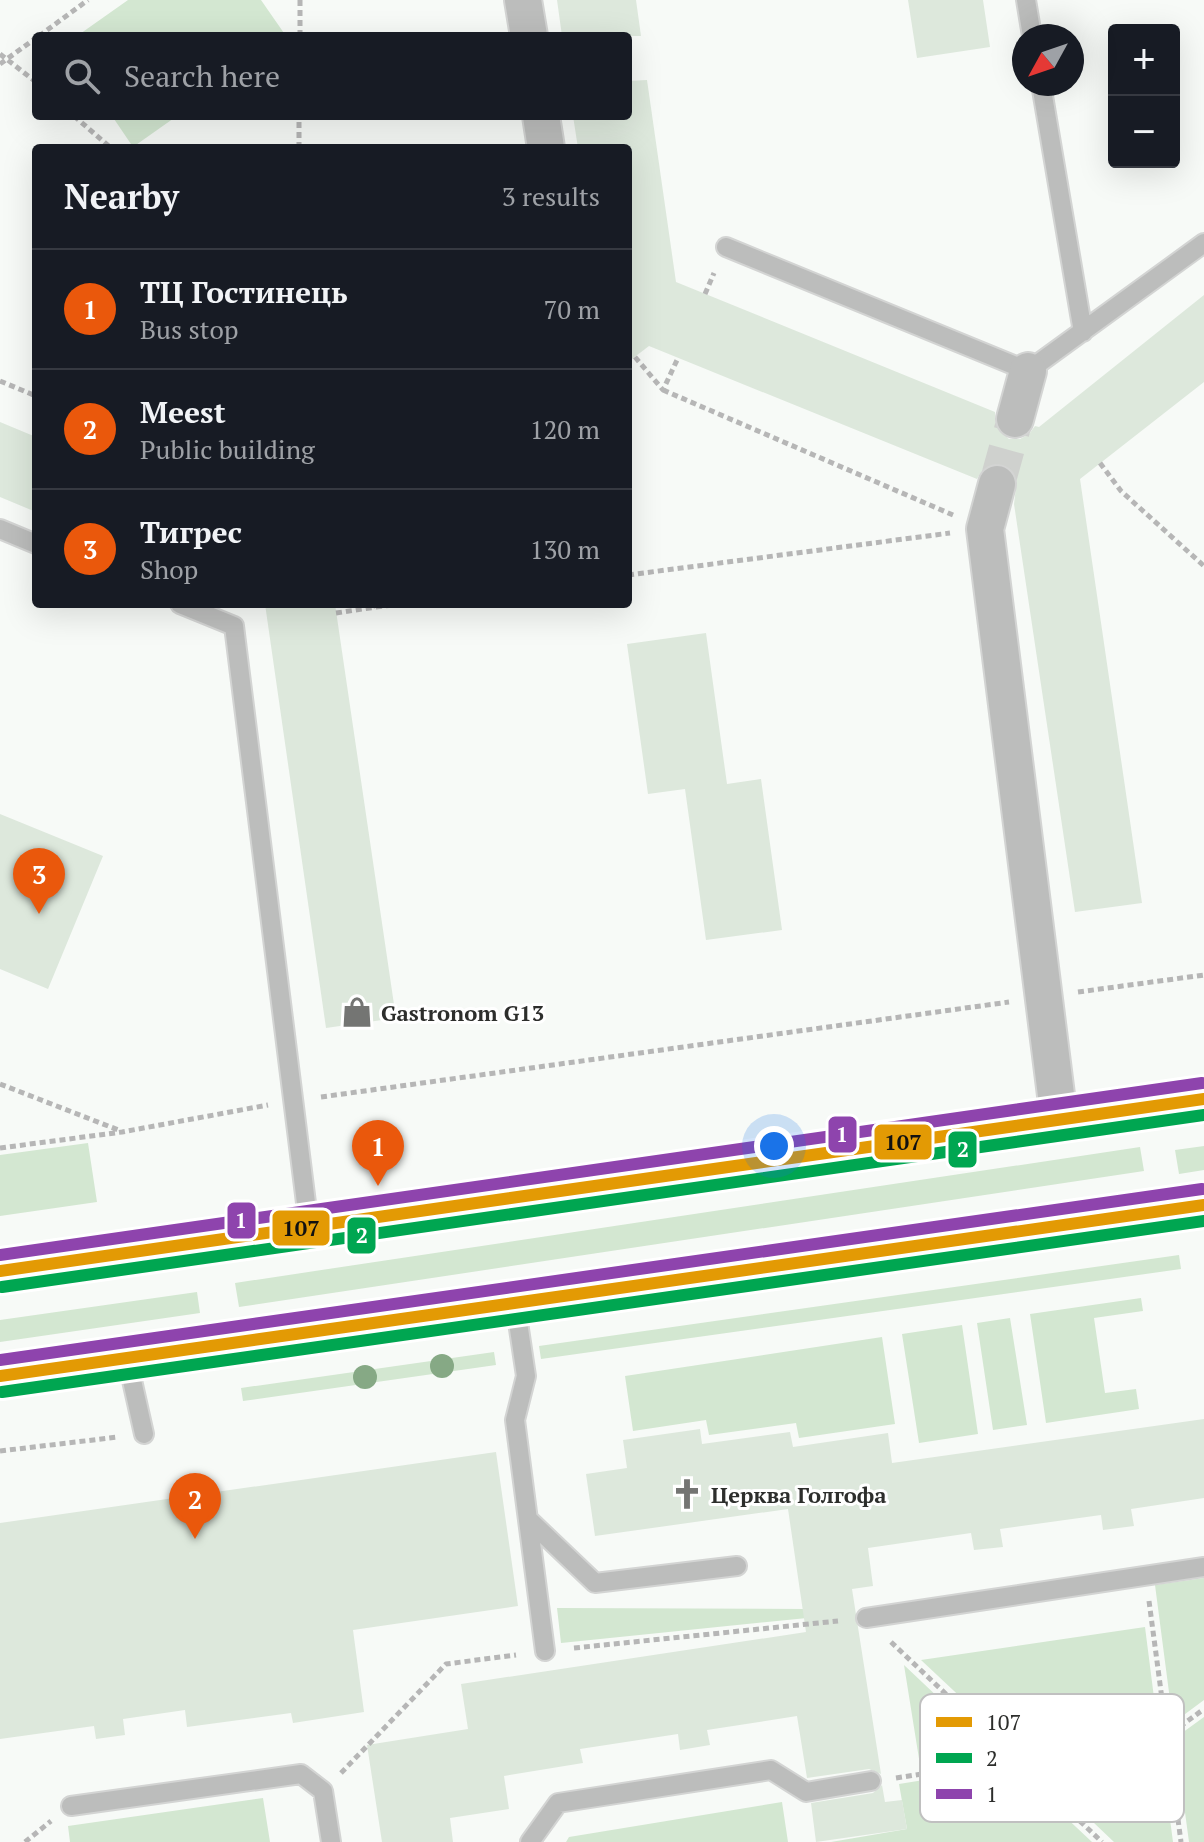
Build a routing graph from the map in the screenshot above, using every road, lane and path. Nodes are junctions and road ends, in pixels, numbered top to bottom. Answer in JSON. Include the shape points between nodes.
{"nodes":[{"id":1,"x":88,"y":0,"type":"edge"},
{"id":2,"x":300,"y":0,"type":"edge"},
{"id":3,"x":523,"y":0,"type":"edge"},
{"id":4,"x":1026,"y":0,"type":"edge"},
{"id":5,"x":1030,"y":24,"type":"edge"},
{"id":6,"x":44,"y":32,"type":"edge"},
{"id":7,"x":300,"y":32,"type":"edge"},
{"id":8,"x":528,"y":32,"type":"edge"},
{"id":9,"x":32,"y":41,"type":"edge"},
{"id":10,"x":0,"y":54,"type":"edge"},
{"id":11,"x":9,"y":58,"type":"junction"},
{"id":12,"x":0,"y":64,"type":"edge"},
{"id":13,"x":32,"y":78,"type":"edge"},
{"id":14,"x":1043,"y":96,"type":"edge"},
{"id":15,"x":79,"y":120,"type":"edge"},
{"id":16,"x":299,"y":120,"type":"edge"},
{"id":17,"x":542,"y":120,"type":"edge"},
{"id":18,"x":106,"y":144,"type":"edge"},
{"id":19,"x":299,"y":144,"type":"edge"},
{"id":20,"x":545,"y":144,"type":"edge"},
{"id":21,"x":1204,"y":243,"type":"edge"},
{"id":22,"x":726,"y":247,"type":"dead end"},
{"id":23,"x":1083,"y":332,"type":"junction"},
{"id":24,"x":635,"y":357,"type":"dead end"},
{"id":25,"x":678,"y":358,"type":"dead end"},
{"id":26,"x":1028,"y":371,"type":"junction"},
{"id":27,"x":0,"y":381,"type":"edge"},
{"id":28,"x":663,"y":390,"type":"junction"},
{"id":29,"x":32,"y":394,"type":"edge"},
{"id":30,"x":1015,"y":419,"type":"tunnel mouth"},
{"id":31,"x":1100,"y":463,"type":"dead end"},
{"id":32,"x":997,"y":484,"type":"tunnel mouth"},
{"id":33,"x":0,"y":529,"type":"edge"},
{"id":34,"x":985,"y":529,"type":"junction"},
{"id":35,"x":32,"y":542,"type":"edge"},
{"id":36,"x":1204,"y":566,"type":"edge"},
{"id":37,"x":632,"y":574,"type":"edge"},
{"id":38,"x":190,"y":608,"type":"edge"},
{"id":39,"x":364,"y":608,"type":"edge"},
{"id":40,"x":336,"y":613,"type":"dead end"},
{"id":41,"x":1204,"y":975,"type":"edge"},
{"id":42,"x":1043,"y":997,"type":"junction"},
{"id":43,"x":0,"y":1084,"type":"edge"},
{"id":44,"x":1204,"y":1099,"type":"edge"},
{"id":45,"x":293,"y":1101,"type":"junction"},
{"id":46,"x":1059,"y":1119,"type":"junction"},
{"id":47,"x":122,"y":1132,"type":"junction"},
{"id":48,"x":0,"y":1148,"type":"edge"},
{"id":49,"x":1204,"y":1205,"type":"edge"},
{"id":50,"x":309,"y":1227,"type":"junction"},
{"id":51,"x":0,"y":1271,"type":"edge"},
{"id":52,"x":515,"y":1302,"type":"junction"},
{"id":53,"x":127,"y":1355,"type":"junction"},
{"id":54,"x":0,"y":1376,"type":"edge"},
{"id":55,"x":144,"y":1434,"type":"joint"},
{"id":56,"x":0,"y":1451,"type":"edge"},
{"id":57,"x":529,"y":1520,"type":"junction"},
{"id":58,"x":737,"y":1566,"type":"dead end"},
{"id":59,"x":1204,"y":1567,"type":"edge"},
{"id":60,"x":1146,"y":1576,"type":"junction"},
{"id":61,"x":866,"y":1618,"type":"junction"},
{"id":62,"x":545,"y":1651,"type":"junction"},
{"id":63,"x":946,"y":1694,"type":"edge"},
{"id":64,"x":1161,"y":1694,"type":"edge"},
{"id":65,"x":1204,"y":1709,"type":"edge"},
{"id":66,"x":1184,"y":1724,"type":"edge"},
{"id":67,"x":920,"y":1773,"type":"edge"},
{"id":68,"x":871,"y":1781,"type":"joint"},
{"id":69,"x":323,"y":1791,"type":"junction"},
{"id":70,"x":71,"y":1806,"type":"dead end"},
{"id":71,"x":1081,"y":1822,"type":"edge"},
{"id":72,"x":1178,"y":1822,"type":"edge"},
{"id":73,"x":331,"y":1842,"type":"edge"},
{"id":74,"x":530,"y":1842,"type":"edge"},
{"id":75,"x":1102,"y":1842,"type":"edge"},
{"id":76,"x":1181,"y":1842,"type":"edge"}],
"edges":[{"from":1,"to":6,"type":"path"},
{"from":2,"to":7,"type":"path"},
{"from":3,"to":8,"type":"street"},
{"from":4,"to":5,"type":"lane"},
{"from":9,"to":11,"type":"path"},
{"from":10,"to":11,"type":"path"},
{"from":11,"to":12,"type":"path"},
{"from":11,"to":13,"type":"path"},
{"from":14,"to":23,"type":"lane"},
{"from":15,"to":18,"type":"path"},
{"from":16,"to":19,"type":"path"},
{"from":17,"to":20,"type":"street"},
{"from":21,"to":23,"type":"lane"},
{"from":22,"to":26,"type":"lane"},
{"from":23,"to":26,"type":"lane"},
{"from":24,"to":28,"type":"path"},
{"from":25,"to":28,"type":"path"},
{"from":26,"to":30,"type":"street"},
{"from":27,"to":29,"type":"path"},
{"from":28,"to":34,"type":"path"},
{"from":31,"to":36,"type":"path","via":[[1121,491]]},
{"from":32,"to":34,"type":"street"},
{"from":33,"to":35,"type":"lane"},
{"from":34,"to":37,"type":"path"},
{"from":34,"to":42,"type":"street"},
{"from":38,"to":45,"type":"lane","via":[[234,626]]},
{"from":39,"to":40,"type":"path"},
{"from":41,"to":42,"type":"path"},
{"from":42,"to":45,"type":"path"},
{"from":42,"to":46,"type":"street"},
{"from":43,"to":47,"type":"path"},
{"from":44,"to":46,"type":"main road"},
{"from":45,"to":47,"type":"path"},
{"from":45,"to":50,"type":"lane"},
{"from":46,"to":50,"type":"main road"},
{"from":47,"to":48,"type":"path"},
{"from":49,"to":52,"type":"main road"},
{"from":50,"to":51,"type":"main road"},
{"from":52,"to":53,"type":"main road"},
{"from":52,"to":57,"type":"lane","via":[[526,1376],[515,1420]]},
{"from":53,"to":54,"type":"main road"},
{"from":53,"to":55,"type":"lane"},
{"from":55,"to":56,"type":"path"},
{"from":57,"to":58,"type":"lane","via":[[595,1583]]},
{"from":57,"to":62,"type":"lane"},
{"from":59,"to":60,"type":"lane"},
{"from":60,"to":61,"type":"lane"},
{"from":60,"to":64,"type":"path"},
{"from":61,"to":62,"type":"path"},
{"from":61,"to":63,"type":"path"},
{"from":62,"to":69,"type":"path","via":[[446,1664]]},
{"from":65,"to":66,"type":"path"},
{"from":67,"to":68,"type":"path"},
{"from":68,"to":74,"type":"lane","via":[[806,1792],[771,1770],[558,1803]]},
{"from":69,"to":70,"type":"lane","via":[[301,1774]]},
{"from":69,"to":73,"type":"lane"},
{"from":71,"to":75,"type":"path"},
{"from":72,"to":76,"type":"path"}]}
